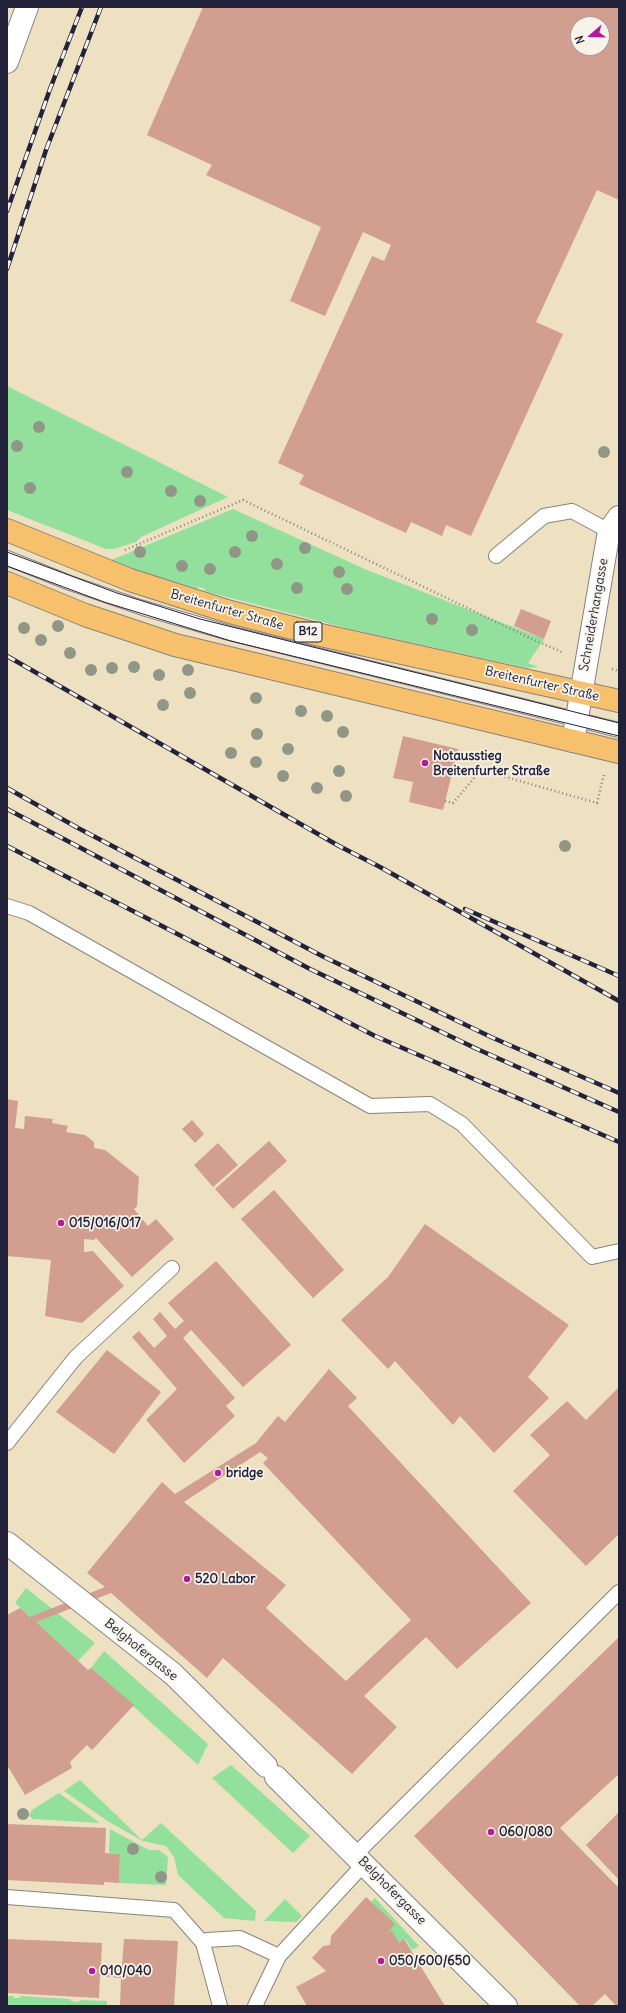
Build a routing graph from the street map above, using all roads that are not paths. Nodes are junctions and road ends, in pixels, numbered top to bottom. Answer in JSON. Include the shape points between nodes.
{"nodes":[{"id":1,"x":27,"y":7,"type":"edge"},
{"id":2,"x":7,"y":62,"type":"edge"},
{"id":3,"x":614,"y":524,"type":"edge"},
{"id":4,"x":7,"y":530,"type":"edge"},
{"id":5,"x":496,"y":556,"type":"dead end"},
{"id":6,"x":7,"y":558,"type":"edge"},
{"id":7,"x":7,"y":583,"type":"edge"},
{"id":8,"x":581,"y":692,"type":"junction"},
{"id":9,"x":619,"y":702,"type":"edge"},
{"id":10,"x":576,"y":719,"type":"junction"},
{"id":11,"x":619,"y":730,"type":"edge"},
{"id":12,"x":573,"y":741,"type":"junction"},
{"id":13,"x":619,"y":752,"type":"edge"},
{"id":14,"x":7,"y":906,"type":"edge"},
{"id":15,"x":619,"y":1251,"type":"edge"},
{"id":16,"x":172,"y":1268,"type":"dead end"},
{"id":17,"x":7,"y":1443,"type":"edge"},
{"id":18,"x":7,"y":1543,"type":"edge"},
{"id":19,"x":619,"y":1592,"type":"edge"},
{"id":20,"x":360,"y":1860,"type":"junction"},
{"id":21,"x":7,"y":1897,"type":"edge"},
{"id":22,"x":203,"y":1943,"type":"junction"},
{"id":23,"x":279,"y":1956,"type":"junction"},
{"id":24,"x":220,"y":2006,"type":"edge"},
{"id":25,"x":254,"y":2006,"type":"edge"},
{"id":26,"x":506,"y":2006,"type":"edge"}],
"edges":[{"from":1,"to":2,"type":"street"},
{"from":3,"to":5,"type":"lane","via":[[572,510],[544,516]]},
{"from":3,"to":8,"type":"street","name":"Schneiderhangasse","via":[[585,661]]},
{"from":4,"to":8,"type":"main road","name":"Breitenfurter Straße","number":"B12","via":[[130,580],[230,612],[316,634]]},
{"from":6,"to":10,"type":"lane","name":"Breitenfurter Straße","via":[[143,608],[229,633]]},
{"from":7,"to":12,"type":"main road","via":[[85,615],[175,645]]},
{"from":8,"to":9,"type":"main road","name":"Breitenfurter Straße","number":"B12"},
{"from":8,"to":10,"type":"street","name":"Schneiderhangasse"},
{"from":10,"to":11,"type":"lane","name":"Breitenfurter Straße"},
{"from":10,"to":12,"type":"street","name":"Schneiderhangasse"},
{"from":12,"to":13,"type":"main road"},
{"from":14,"to":15,"type":"lane","via":[[29,913],[370,1106],[430,1104],[462,1124],[592,1257]]},
{"from":16,"to":17,"type":"lane","via":[[76,1357]]},
{"from":18,"to":20,"type":"street","name":"Belghofergasse","via":[[173,1674]]},
{"from":19,"to":20,"type":"lane"},
{"from":20,"to":23,"type":"lane"},
{"from":20,"to":26,"type":"street","name":"Belghofergasse"},
{"from":21,"to":22,"type":"lane","via":[[174,1910]]},
{"from":22,"to":23,"type":"lane","via":[[207,1940],[240,1938]]},
{"from":22,"to":24,"type":"lane"},
{"from":23,"to":25,"type":"lane"}]}
